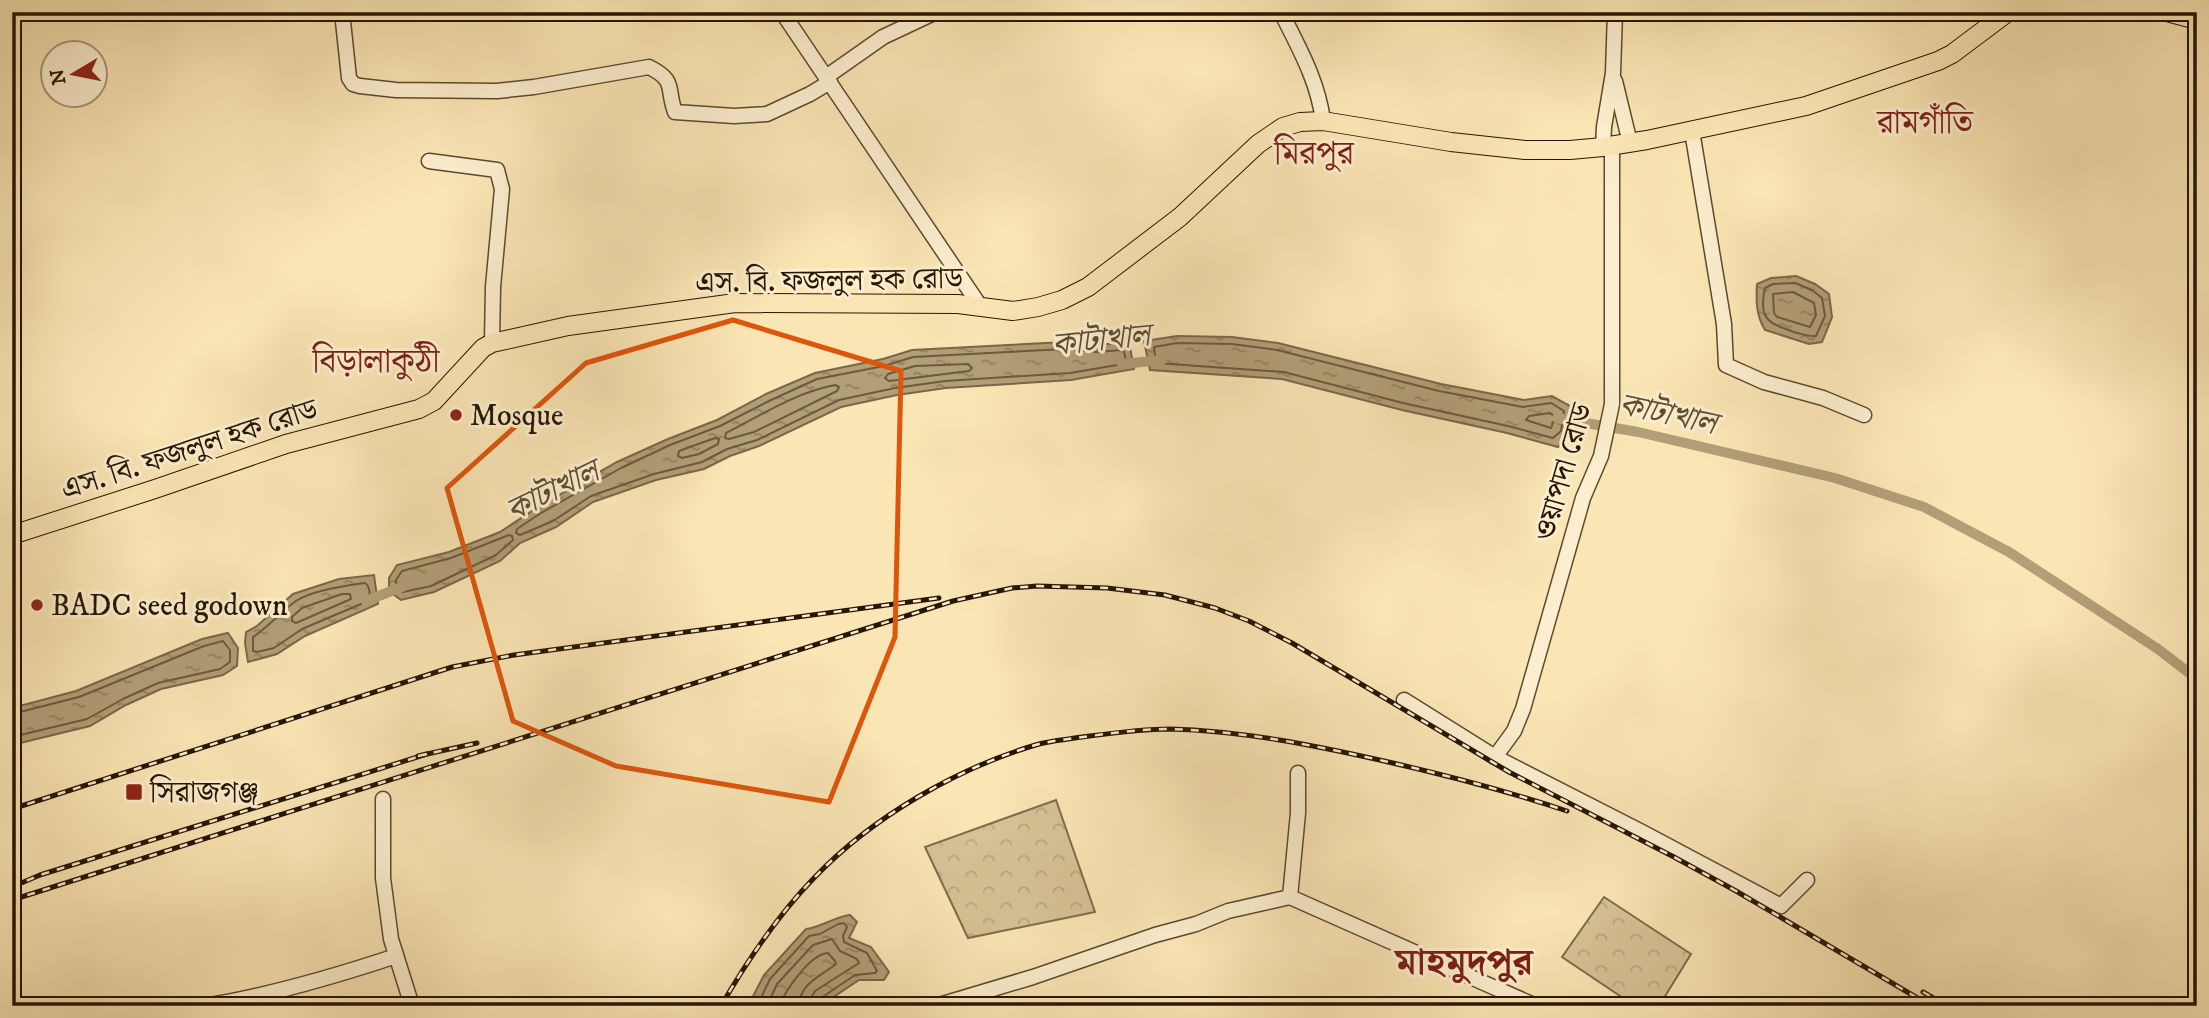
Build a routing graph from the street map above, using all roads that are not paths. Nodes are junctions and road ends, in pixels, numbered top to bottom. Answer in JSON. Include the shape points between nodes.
{"nodes":[{"id":1,"x":342,"y":12,"type":"edge"},
{"id":2,"x":782,"y":12,"type":"edge"},
{"id":3,"x":936,"y":12,"type":"edge"},
{"id":4,"x":1281,"y":12,"type":"edge"},
{"id":5,"x":1615,"y":12,"type":"edge"},
{"id":6,"x":2008,"y":12,"type":"edge"},
{"id":7,"x":2167,"y":12,"type":"edge"},
{"id":8,"x":2197,"y":20,"type":"edge"},
{"id":9,"x":1613,"y":73,"type":"junction"},
{"id":10,"x":828,"y":79,"type":"junction"},
{"id":11,"x":1323,"y":121,"type":"junction"},
{"id":12,"x":1692,"y":131,"type":"junction"},
{"id":13,"x":1615,"y":146,"type":"junction"},
{"id":14,"x":429,"y":161,"type":"dead end"},
{"id":15,"x":980,"y":306,"type":"junction"},
{"id":16,"x":492,"y":343,"type":"junction"},
{"id":17,"x":1864,"y":415,"type":"dead end"},
{"id":18,"x":12,"y":535,"type":"edge"},
{"id":19,"x":1404,"y":700,"type":"dead end"},
{"id":20,"x":1495,"y":757,"type":"junction"},
{"id":21,"x":1298,"y":773,"type":"dead end"},
{"id":22,"x":383,"y":799,"type":"dead end"},
{"id":23,"x":1807,"y":880,"type":"dead end"},
{"id":24,"x":1290,"y":897,"type":"junction"},
{"id":25,"x":396,"y":956,"type":"junction"},
{"id":26,"x":246,"y":1002,"type":"edge"},
{"id":27,"x":205,"y":1006,"type":"edge"},
{"id":28,"x":412,"y":1006,"type":"edge"},
{"id":29,"x":936,"y":1006,"type":"edge"},
{"id":30,"x":1536,"y":1006,"type":"edge"}],
"edges":[{"from":1,"to":10,"type":"street","via":[[349,78],[360,86],[497,91],[649,67],[668,81],[675,112],[734,116],[767,114],[810,94]]},
{"from":2,"to":10,"type":"street"},
{"from":3,"to":10,"type":"street","via":[[883,37]]},
{"from":4,"to":11,"type":"street","via":[[1311,71]]},
{"from":5,"to":9,"type":"street","name":"ওয়াপদা রোড"},
{"from":6,"to":12,"type":"main road","name":"এস. বি. ফজলুল হক রোড","via":[[1938,61],[1806,106]]},
{"from":7,"to":8,"type":"main road"},
{"from":9,"to":13,"type":"street","name":"ওয়াপদা রোড"},
{"from":9,"to":13,"type":"street","name":"ওয়াপদা রোড","via":[[1604,127]]},
{"from":10,"to":15,"type":"street"},
{"from":11,"to":13,"type":"main road","name":"এস. বি. ফজলুল হক রোড","via":[[1525,150]]},
{"from":11,"to":15,"type":"main road","name":"এস. বি. ফজলুল হক রোড","via":[[1283,127],[1258,144],[1180,217],[1088,287],[1062,300],[1013,311]]},
{"from":12,"to":13,"type":"main road","name":"এস. বি. ফজলুল হক রোড"},
{"from":12,"to":17,"type":"street","via":[[1724,324],[1726,365]]},
{"from":13,"to":20,"type":"street","name":"ওয়াপদা রোড","via":[[1612,404],[1601,456],[1583,498],[1518,721]]},
{"from":14,"to":16,"type":"street","via":[[497,170],[500,176]]},
{"from":15,"to":16,"type":"main road","name":"এস. বি. ফজলুল হক রোড","via":[[736,303],[568,326]]},
{"from":16,"to":18,"type":"main road","name":"এস. বি. ফজলুল হক রোড","via":[[434,401],[419,409],[286,444]]},
{"from":19,"to":20,"type":"street"},
{"from":20,"to":23,"type":"street","via":[[1780,906]]},
{"from":21,"to":24,"type":"street"},
{"from":22,"to":25,"type":"street","via":[[383,878]]},
{"from":24,"to":29,"type":"street","via":[[1228,911]]},
{"from":24,"to":30,"type":"street"},
{"from":25,"to":26,"type":"street"},
{"from":25,"to":28,"type":"street"},
{"from":26,"to":27,"type":"street"}]}
